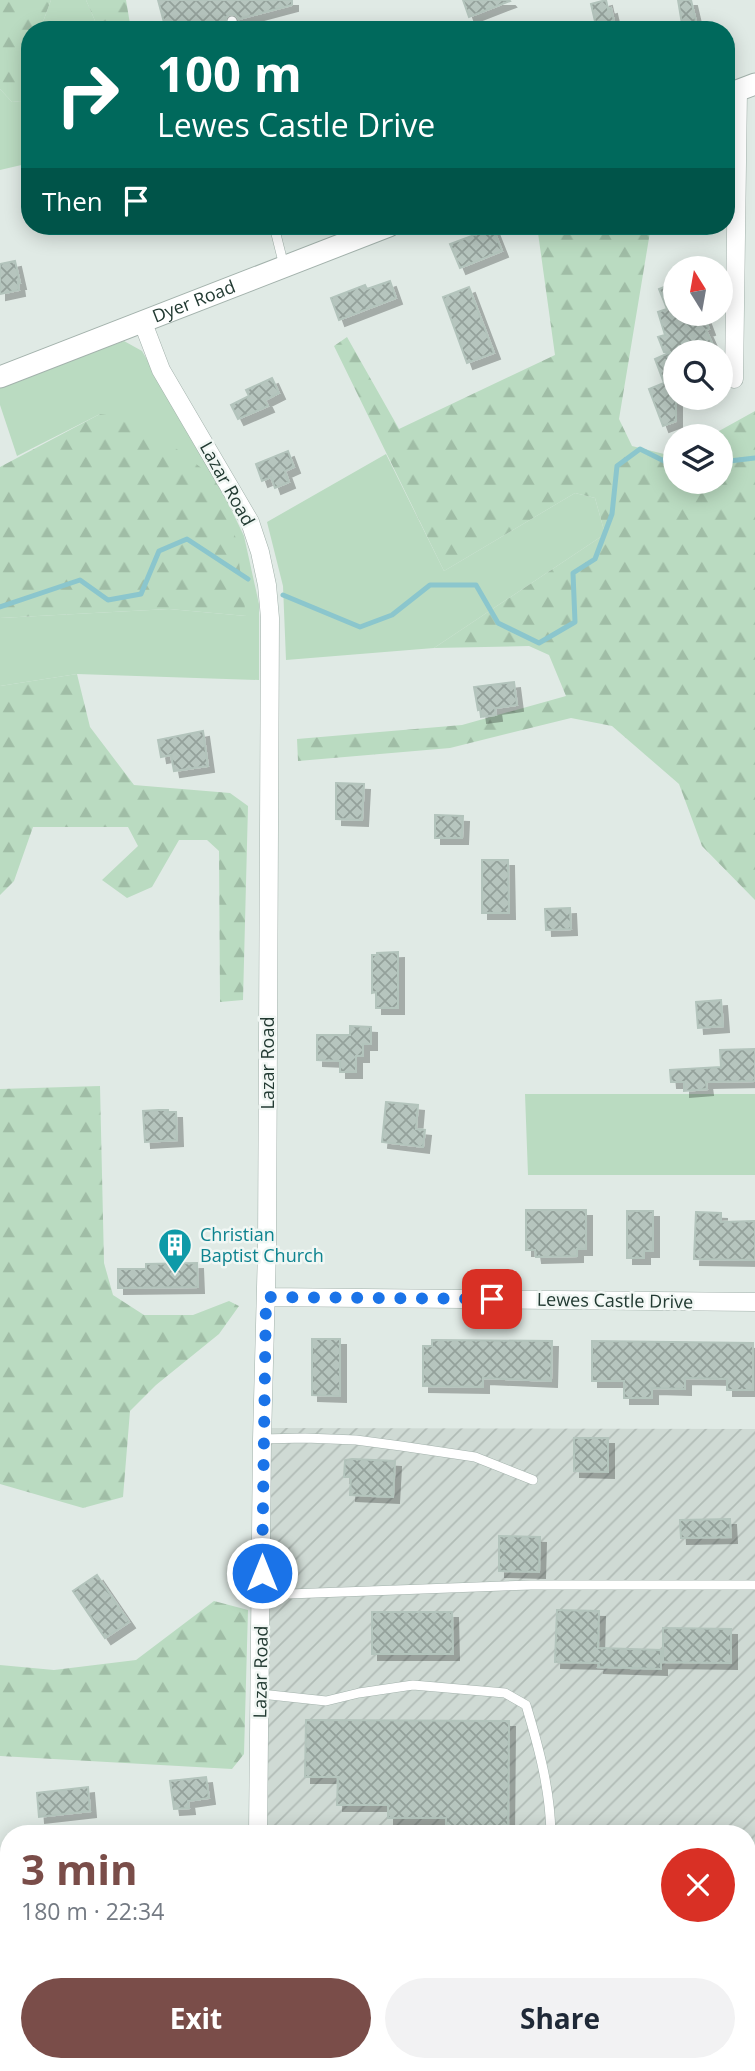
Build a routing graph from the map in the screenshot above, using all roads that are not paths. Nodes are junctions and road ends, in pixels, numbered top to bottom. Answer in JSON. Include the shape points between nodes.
{"nodes":[{"id":1,"x":740,"y":89,"type":"edge"},
{"id":2,"x":276,"y":235,"type":"edge"},
{"id":3,"x":342,"y":235,"type":"edge"},
{"id":4,"x":284,"y":267,"type":"junction"},
{"id":5,"x":143,"y":323,"type":"junction"},
{"id":6,"x":0,"y":377,"type":"edge"},
{"id":7,"x":734,"y":379,"type":"dead end"},
{"id":8,"x":266,"y":1297,"type":"junction"},
{"id":9,"x":755,"y":1302,"type":"edge"},
{"id":10,"x":262,"y":1440,"type":"junction"},
{"id":11,"x":533,"y":1480,"type":"dead end"},
{"id":12,"x":755,"y":1585,"type":"edge"},
{"id":13,"x":262,"y":1595,"type":"junction"},
{"id":14,"x":261,"y":1694,"type":"junction"},
{"id":15,"x":258,"y":1825,"type":"edge"},
{"id":16,"x":551,"y":1825,"type":"edge"}],
"edges":[{"from":1,"to":7,"type":"street"},
{"from":2,"to":4,"type":"lane"},
{"from":3,"to":4,"type":"street","name":"Dyer Road"},
{"from":4,"to":5,"type":"street","name":"Dyer Road"},
{"from":5,"to":6,"type":"street","name":"Dyer Road"},
{"from":5,"to":8,"type":"street","name":"Lazar Road","via":[[161,370],[250,522],[267,585],[271,647]]},
{"from":8,"to":9,"type":"street","name":"Lewes Castle Drive"},
{"from":8,"to":10,"type":"street","name":"Lazar Road"},
{"from":10,"to":11,"type":"lane","via":[[356,1440],[475,1457]]},
{"from":10,"to":13,"type":"street","name":"Lazar Road"},
{"from":12,"to":13,"type":"lane","via":[[531,1585]]},
{"from":13,"to":14,"type":"street","name":"Lazar Road"},
{"from":14,"to":15,"type":"street","name":"Lazar Road"},
{"from":14,"to":16,"type":"lane","via":[[326,1701],[413,1685],[505,1692],[526,1705],[538,1745]]}]}
